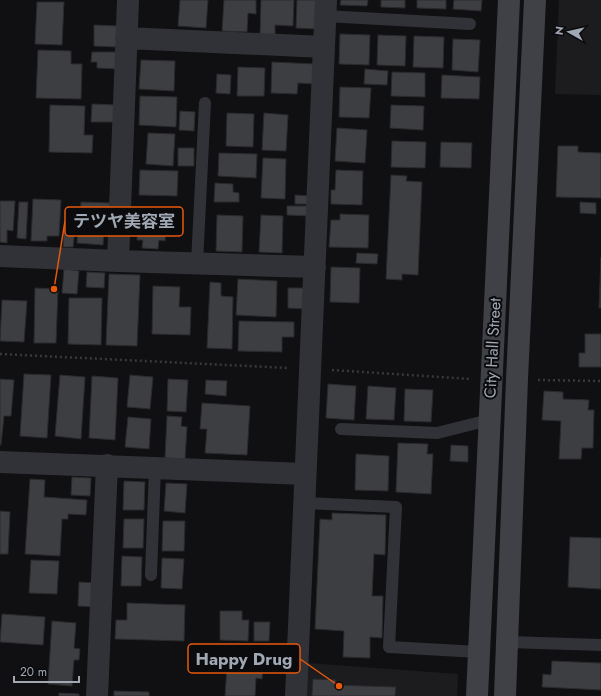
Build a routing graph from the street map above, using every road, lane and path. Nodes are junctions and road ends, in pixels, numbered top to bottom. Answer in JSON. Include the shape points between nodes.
{"nodes":[{"id":1,"x":128,"y":0,"type":"edge"},
{"id":2,"x":510,"y":0,"type":"edge"},
{"id":3,"x":535,"y":0,"type":"edge"},
{"id":4,"x":325,"y":8,"type":"edge"},
{"id":5,"x":470,"y":24,"type":"dead end"},
{"id":6,"x":126,"y":38,"type":"junction"},
{"id":7,"x":324,"y":47,"type":"junction"},
{"id":8,"x":205,"y":103,"type":"dead end"},
{"id":9,"x":0,"y":256,"type":"edge"},
{"id":10,"x":118,"y":261,"type":"junction"},
{"id":11,"x":197,"y":263,"type":"junction"},
{"id":12,"x":315,"y":266,"type":"junction"},
{"id":13,"x":0,"y":354,"type":"edge"},
{"id":14,"x":311,"y":369,"type":"junction"},
{"id":15,"x":517,"y":379,"type":"junction"},
{"id":16,"x":491,"y":380,"type":"junction"},
{"id":17,"x":601,"y":381,"type":"edge"},
{"id":18,"x":489,"y":420,"type":"junction"},
{"id":19,"x":342,"y":429,"type":"dead end"},
{"id":20,"x":0,"y":462,"type":"edge"},
{"id":21,"x":107,"y":465,"type":"junction"},
{"id":22,"x":155,"y":467,"type":"junction"},
{"id":23,"x":304,"y":474,"type":"junction"},
{"id":24,"x":304,"y":503,"type":"junction"},
{"id":25,"x":151,"y":575,"type":"dead end"},
{"id":26,"x":507,"y":642,"type":"junction"},
{"id":27,"x":601,"y":645,"type":"edge"},
{"id":28,"x":479,"y":652,"type":"junction"},
{"id":29,"x":97,"y":696,"type":"edge"},
{"id":30,"x":296,"y":696,"type":"edge"},
{"id":31,"x":477,"y":696,"type":"edge"},
{"id":32,"x":505,"y":696,"type":"edge"}],
"edges":[{"from":1,"to":6,"type":"street"},
{"from":2,"to":16,"type":"street","name":"City Hall Street"},
{"from":3,"to":15,"type":"street","name":"City Hall Street"},
{"from":4,"to":5,"type":"lane"},
{"from":4,"to":7,"type":"street"},
{"from":6,"to":7,"type":"street"},
{"from":6,"to":10,"type":"street"},
{"from":7,"to":12,"type":"street"},
{"from":8,"to":11,"type":"lane"},
{"from":9,"to":10,"type":"street"},
{"from":10,"to":11,"type":"street"},
{"from":11,"to":12,"type":"street"},
{"from":12,"to":14,"type":"street"},
{"from":13,"to":14,"type":"path"},
{"from":14,"to":16,"type":"path"},
{"from":14,"to":23,"type":"street"},
{"from":15,"to":17,"type":"path"},
{"from":15,"to":26,"type":"street","name":"City Hall Street"},
{"from":16,"to":18,"type":"street","name":"City Hall Street"},
{"from":18,"to":19,"type":"lane","via":[[437,433]]},
{"from":18,"to":28,"type":"street","name":"City Hall Street"},
{"from":20,"to":21,"type":"street"},
{"from":21,"to":22,"type":"street"},
{"from":21,"to":29,"type":"street"},
{"from":22,"to":23,"type":"street"},
{"from":22,"to":25,"type":"lane"},
{"from":23,"to":24,"type":"street"},
{"from":24,"to":28,"type":"lane","via":[[396,507],[389,648]]},
{"from":24,"to":30,"type":"street"},
{"from":26,"to":27,"type":"lane"},
{"from":26,"to":32,"type":"street","name":"City Hall Street"},
{"from":28,"to":31,"type":"street","name":"City Hall Street"}]}
